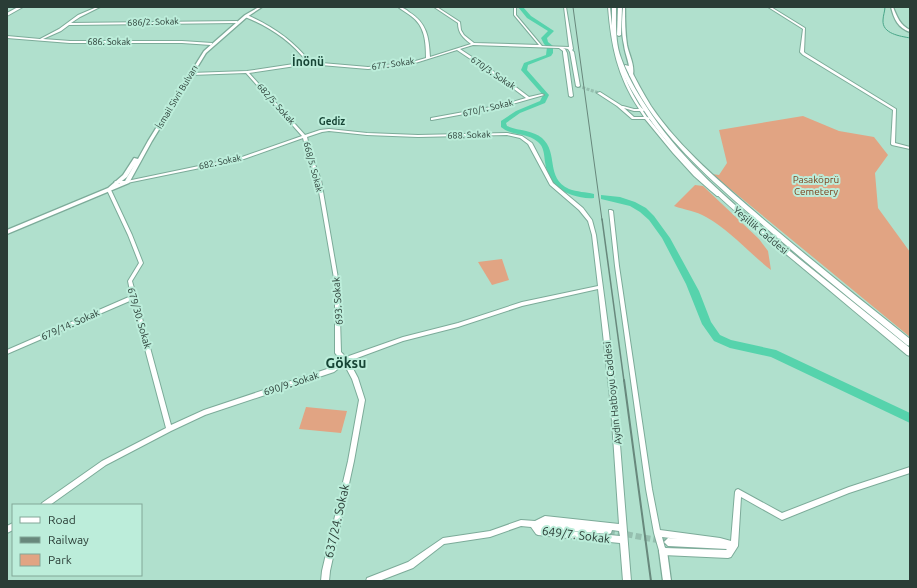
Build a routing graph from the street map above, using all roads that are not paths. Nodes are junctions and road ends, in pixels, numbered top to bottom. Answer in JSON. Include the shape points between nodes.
{"nodes":[{"id":1,"x":13,"y":7,"type":"edge"},
{"id":2,"x":21,"y":7,"type":"edge"},
{"id":3,"x":99,"y":7,"type":"edge"},
{"id":4,"x":260,"y":7,"type":"edge"},
{"id":5,"x":400,"y":7,"type":"edge"},
{"id":6,"x":435,"y":7,"type":"edge"},
{"id":7,"x":515,"y":7,"type":"edge"},
{"id":8,"x":565,"y":7,"type":"edge"},
{"id":9,"x":769,"y":7,"type":"edge"},
{"id":10,"x":892,"y":7,"type":"edge"},
{"id":11,"x":612,"y":10,"type":"edge"},
{"id":12,"x":7,"y":11,"type":"edge"},
{"id":13,"x":622,"y":11,"type":"edge"},
{"id":14,"x":7,"y":15,"type":"edge"},
{"id":15,"x":246,"y":16,"type":"junction"},
{"id":16,"x":237,"y":22,"type":"junction"},
{"id":17,"x":70,"y":24,"type":"junction"},
{"id":18,"x":910,"y":31,"type":"edge"},
{"id":19,"x":7,"y":36,"type":"edge"},
{"id":20,"x":41,"y":40,"type":"junction"},
{"id":21,"x":211,"y":44,"type":"junction"},
{"id":22,"x":473,"y":44,"type":"junction"},
{"id":23,"x":544,"y":47,"type":"junction"},
{"id":24,"x":552,"y":47,"type":"junction"},
{"id":25,"x":560,"y":48,"type":"junction"},
{"id":26,"x":458,"y":49,"type":"junction"},
{"id":27,"x":571,"y":49,"type":"junction"},
{"id":28,"x":428,"y":58,"type":"junction"},
{"id":29,"x":309,"y":63,"type":"junction"},
{"id":30,"x":246,"y":72,"type":"junction"},
{"id":31,"x":191,"y":74,"type":"junction"},
{"id":32,"x":599,"y":93,"type":"tunnel mouth"},
{"id":33,"x":542,"y":95,"type":"dead end"},
{"id":34,"x":571,"y":96,"type":"dead end"},
{"id":35,"x":528,"y":98,"type":"junction"},
{"id":36,"x":618,"y":105,"type":"junction"},
{"id":37,"x":637,"y":106,"type":"junction"},
{"id":38,"x":634,"y":110,"type":"junction"},
{"id":39,"x":643,"y":110,"type":"junction"},
{"id":40,"x":652,"y":110,"type":"junction"},
{"id":41,"x":630,"y":114,"type":"junction"},
{"id":42,"x":652,"y":118,"type":"junction"},
{"id":43,"x":432,"y":119,"type":"dead end"},
{"id":44,"x":636,"y":119,"type":"junction"},
{"id":45,"x":654,"y":128,"type":"junction"},
{"id":46,"x":321,"y":131,"type":"joint"},
{"id":47,"x":305,"y":137,"type":"junction"},
{"id":48,"x":910,"y":148,"type":"edge"},
{"id":49,"x":116,"y":182,"type":"junction"},
{"id":50,"x":128,"y":182,"type":"junction"},
{"id":51,"x":109,"y":190,"type":"junction"},
{"id":52,"x":103,"y":193,"type":"junction"},
{"id":53,"x":321,"y":197,"type":"joint"},
{"id":54,"x":731,"y":205,"type":"junction"},
{"id":55,"x":581,"y":209,"type":"joint"},
{"id":56,"x":611,"y":211,"type":"dead end"},
{"id":57,"x":7,"y":232,"type":"edge"},
{"id":58,"x":600,"y":287,"type":"junction"},
{"id":59,"x":134,"y":297,"type":"junction"},
{"id":60,"x":910,"y":343,"type":"edge"},
{"id":61,"x":7,"y":352,"type":"edge"},
{"id":62,"x":910,"y":352,"type":"edge"},
{"id":63,"x":345,"y":360,"type":"junction"},
{"id":64,"x":362,"y":400,"type":"joint"},
{"id":65,"x":169,"y":429,"type":"junction"},
{"id":66,"x":910,"y":470,"type":"edge"},
{"id":67,"x":45,"y":504,"type":"edge"},
{"id":68,"x":533,"y":525,"type":"junction"},
{"id":69,"x":623,"y":528,"type":"junction"},
{"id":70,"x":609,"y":531,"type":"tunnel mouth"},
{"id":71,"x":657,"y":533,"type":"junction"},
{"id":72,"x":623,"y":540,"type":"junction"},
{"id":73,"x":668,"y":542,"type":"tunnel mouth"},
{"id":74,"x":734,"y":546,"type":"junction"},
{"id":75,"x":662,"y":551,"type":"junction"},
{"id":76,"x":326,"y":581,"type":"edge"},
{"id":77,"x":370,"y":581,"type":"edge"},
{"id":78,"x":627,"y":581,"type":"edge"},
{"id":79,"x":666,"y":581,"type":"edge"}],
"edges":[{"from":1,"to":12,"type":"highway"},
{"from":2,"to":14,"type":"highway"},
{"from":3,"to":17,"type":"street","via":[[79,16]]},
{"from":4,"to":15,"type":"main road","name":"İsmail Sivri Bulvarı"},
{"from":4,"to":16,"type":"main road","name":"İsmail Sivri Bulvarı"},
{"from":5,"to":28,"type":"street","via":[[422,23],[427,35]]},
{"from":6,"to":22,"type":"street","via":[[459,23],[459,31]]},
{"from":7,"to":23,"type":"street","via":[[515,15]]},
{"from":8,"to":27,"type":"street"},
{"from":9,"to":48,"type":"street","via":[[804,29],[804,54],[895,110],[893,144]]},
{"from":10,"to":18,"type":"main road","via":[[898,23]]},
{"from":11,"to":13,"type":"main road"},
{"from":11,"to":37,"type":"street","via":[[611,34],[616,60]]},
{"from":11,"to":39,"type":"highway","name":"Yeşillik Caddesi","via":[[615,46],[620,63]]},
{"from":13,"to":40,"type":"highway","name":"Yeşillik Caddesi","via":[[618,30],[623,58]]},
{"from":15,"to":29,"type":"street","via":[[261,22],[290,42]]},
{"from":15,"to":31,"type":"main road","name":"İsmail Sivri Bulvarı","via":[[205,52]]},
{"from":16,"to":17,"type":"street","name":"686/2. Sokak"},
{"from":16,"to":21,"type":"main road","name":"İsmail Sivri Bulvarı"},
{"from":17,"to":20,"type":"street"},
{"from":19,"to":20,"type":"street","name":"686. Sokak"},
{"from":20,"to":21,"type":"street","name":"686. Sokak"},
{"from":21,"to":49,"type":"main road","name":"İsmail Sivri Bulvarı","via":[[199,55],[127,172]]},
{"from":22,"to":23,"type":"street","name":"677. Sokak"},
{"from":22,"to":26,"type":"street","name":"677. Sokak"},
{"from":23,"to":24,"type":"street","name":"677. Sokak"},
{"from":24,"to":25,"type":"street"},
{"from":24,"to":27,"type":"street"},
{"from":25,"to":27,"type":"street","via":[[570,53],[574,81],[576,88],[579,88]]},
{"from":25,"to":34,"type":"street","via":[[565,53]]},
{"from":26,"to":28,"type":"street","name":"677. Sokak"},
{"from":26,"to":35,"type":"street","name":"670/3. Sokak"},
{"from":28,"to":29,"type":"street","name":"677. Sokak","via":[[412,63],[368,68]]},
{"from":29,"to":30,"type":"street","name":"677. Sokak"},
{"from":30,"to":31,"type":"street","name":"677. Sokak"},
{"from":30,"to":47,"type":"street","name":"682/5. Sokak"},
{"from":31,"to":50,"type":"main road","name":"İsmail Sivri Bulvarı","via":[[147,145]]},
{"from":32,"to":36,"type":"street"},
{"from":33,"to":35,"type":"street","name":"670/1. Sokak"},
{"from":35,"to":43,"type":"street","name":"670/1. Sokak","via":[[502,106]]},
{"from":36,"to":38,"type":"street"},
{"from":36,"to":41,"type":"street"},
{"from":37,"to":38,"type":"street"},
{"from":37,"to":39,"type":"street"},
{"from":38,"to":39,"type":"street"},
{"from":38,"to":41,"type":"street"},
{"from":39,"to":40,"type":"street"},
{"from":39,"to":42,"type":"highway","name":"Yeşillik Caddesi"},
{"from":40,"to":42,"type":"highway","name":"Yeşillik Caddesi"},
{"from":41,"to":44,"type":"street"},
{"from":42,"to":44,"type":"street"},
{"from":42,"to":45,"type":"street"},
{"from":42,"to":54,"type":"highway","name":"Yeşillik Caddesi","via":[[673,145]]},
{"from":42,"to":60,"type":"highway","name":"Yeşillik Caddesi","via":[[714,179],[788,244]]},
{"from":44,"to":45,"type":"street"},
{"from":45,"to":54,"type":"street","via":[[695,174]]},
{"from":46,"to":47,"type":"street","name":"682. Sokak"},
{"from":46,"to":55,"type":"street","name":"688. Sokak","via":[[418,136],[507,134],[521,137],[530,143],[551,184]]},
{"from":47,"to":50,"type":"street","name":"682. Sokak","via":[[242,158]]},
{"from":47,"to":53,"type":"street","name":"668/5. Sokak","via":[[319,180]]},
{"from":49,"to":50,"type":"street","name":"682. Sokak"},
{"from":49,"to":52,"type":"main road","name":"İsmail Sivri Bulvarı"},
{"from":50,"to":51,"type":"main road","name":"İsmail Sivri Bulvarı"},
{"from":51,"to":52,"type":"main road","name":"İsmail Sivri Bulvarı"},
{"from":51,"to":59,"type":"street","name":"679/30. Sokak","via":[[141,263],[130,281]]},
{"from":52,"to":57,"type":"main road","name":"İsmail Sivri Bulvarı"},
{"from":53,"to":63,"type":"street","name":"693. Sokak","via":[[337,284],[338,353]]},
{"from":54,"to":62,"type":"highway","name":"Yeşillik Caddesi"},
{"from":55,"to":58,"type":"street","name":"Aydın Hatboyu Caddesi","via":[[590,222],[594,235]]},
{"from":56,"to":71,"type":"street"},
{"from":58,"to":63,"type":"street","name":"690/9. Sokak","via":[[522,304],[458,325],[403,339]]},
{"from":58,"to":69,"type":"street","name":"Aydın Hatboyu Caddesi","via":[[612,382]]},
{"from":59,"to":61,"type":"street","name":"679/14. Sokak"},
{"from":59,"to":65,"type":"street","name":"679/30. Sokak"},
{"from":63,"to":64,"type":"street","name":"693. Sokak","via":[[355,378]]},
{"from":63,"to":65,"type":"street","name":"690/9. Sokak","via":[[332,370],[209,411]]},
{"from":64,"to":76,"type":"street","name":"637/24. Sokak"},
{"from":65,"to":67,"type":"street","name":"690/9. Sokak","via":[[104,463]]},
{"from":66,"to":74,"type":"street","via":[[849,490],[782,517],[738,492]]},
{"from":68,"to":69,"type":"street","name":"649/7. Sokak","via":[[545,519]]},
{"from":68,"to":70,"type":"street"},
{"from":68,"to":72,"type":"street","name":"649/7. Sokak","via":[[538,532]]},
{"from":68,"to":77,"type":"street","name":"649/7. Sokak","via":[[521,523],[490,534],[443,541],[410,565]]},
{"from":69,"to":72,"type":"street","name":"Aydın Hatboyu Caddesi"},
{"from":71,"to":74,"type":"street","via":[[720,541]]},
{"from":71,"to":75,"type":"street"},
{"from":72,"to":78,"type":"street","name":"Aydın Hatboyu Caddesi"},
{"from":73,"to":74,"type":"street"},
{"from":74,"to":75,"type":"street","via":[[728,554]]},
{"from":75,"to":79,"type":"main road"}]}
